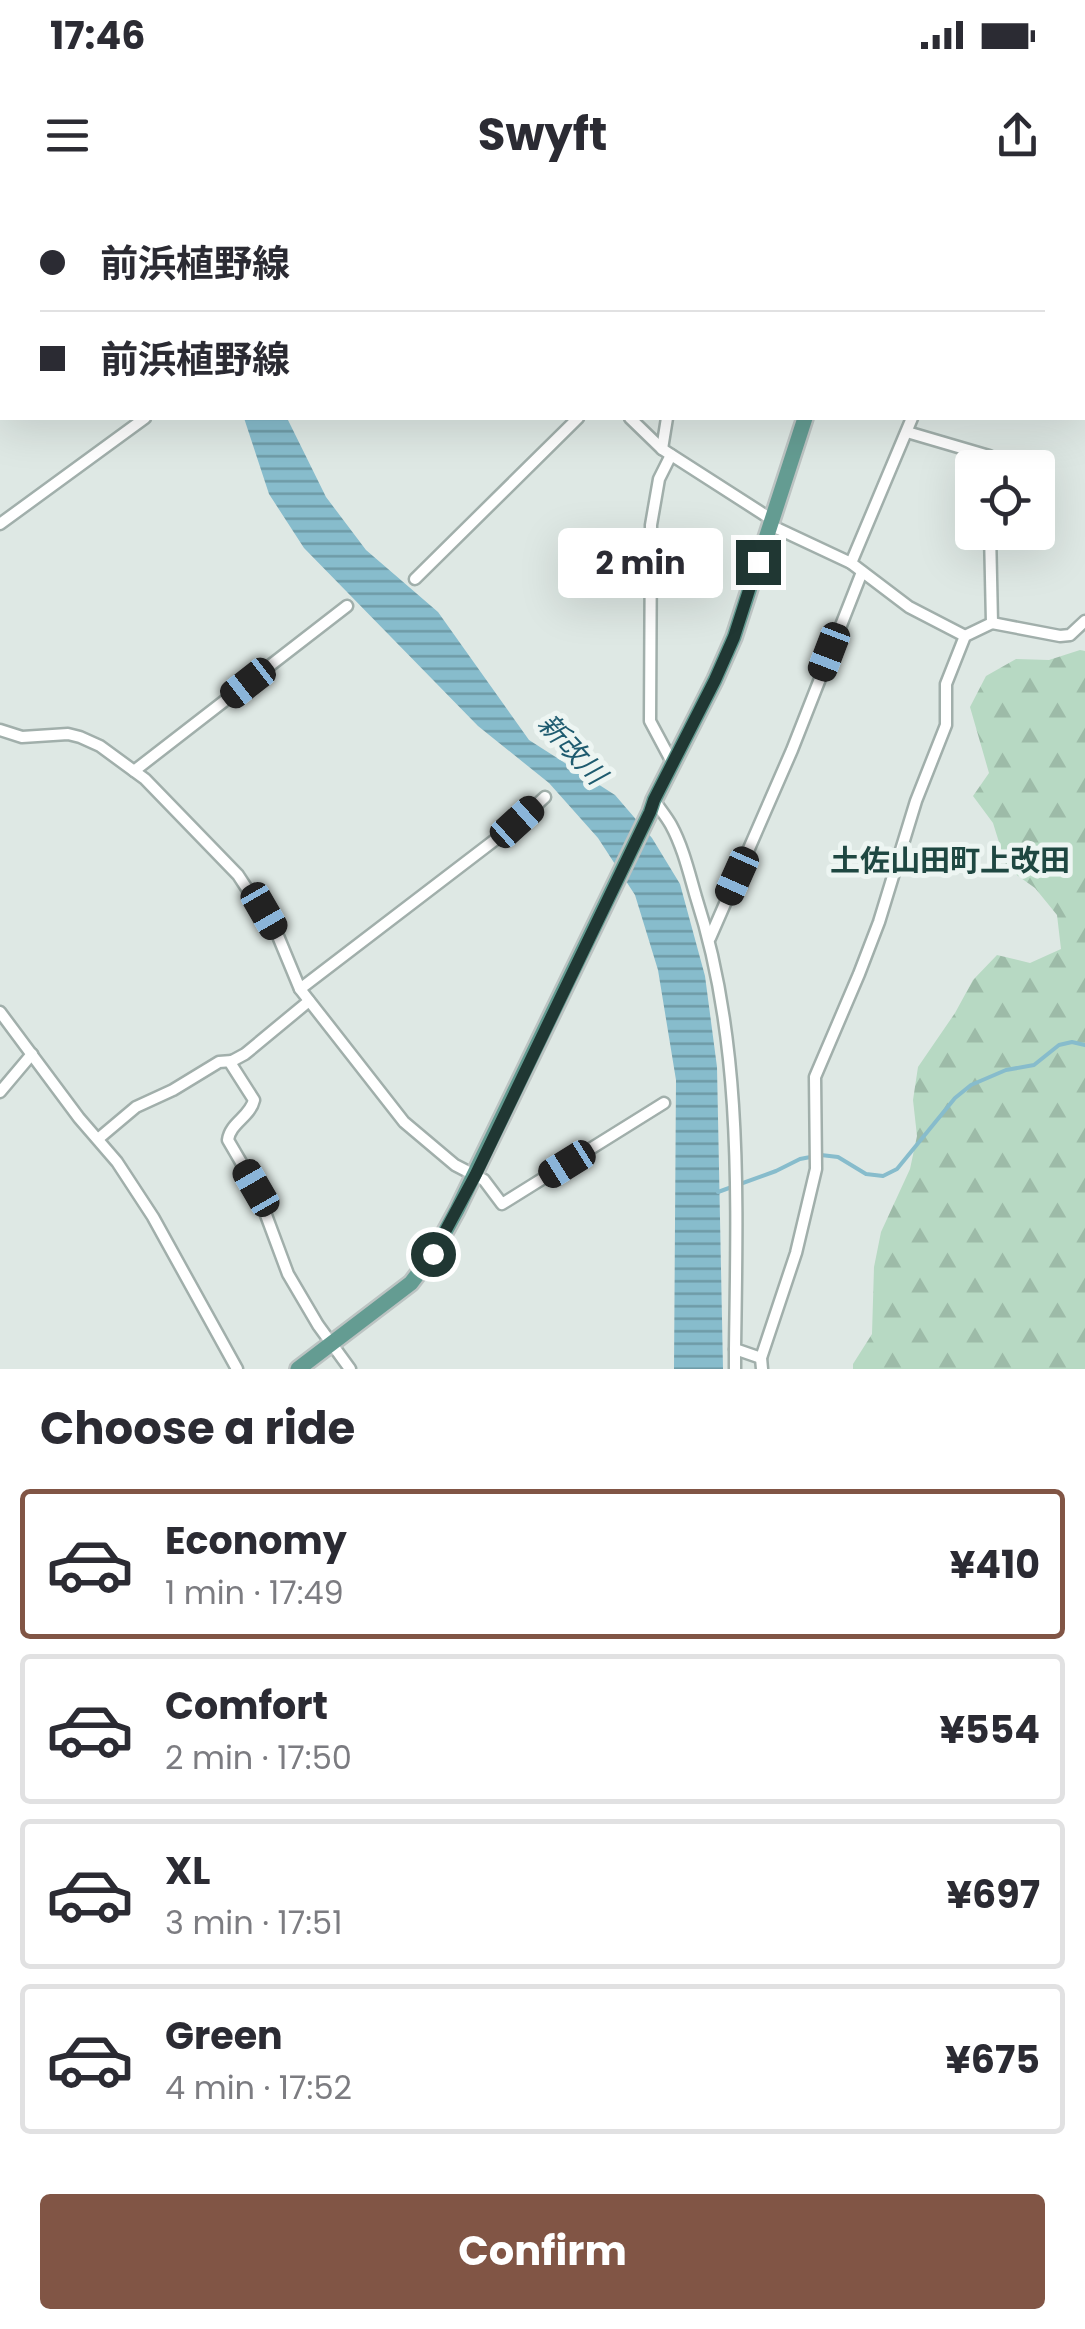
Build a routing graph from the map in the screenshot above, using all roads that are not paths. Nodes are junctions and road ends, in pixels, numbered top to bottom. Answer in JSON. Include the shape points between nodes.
{"nodes":[{"id":1,"x":143,"y":420,"type":"edge"},
{"id":2,"x":576,"y":420,"type":"edge"},
{"id":3,"x":632,"y":420,"type":"edge"},
{"id":4,"x":667,"y":420,"type":"edge"},
{"id":5,"x":805,"y":420,"type":"edge"},
{"id":6,"x":911,"y":420,"type":"edge"},
{"id":7,"x":907,"y":432,"type":"junction"},
{"id":8,"x":968,"y":450,"type":"edge"},
{"id":9,"x":667,"y":452,"type":"junction"},
{"id":10,"x":771,"y":522,"type":"junction"},
{"id":11,"x":0,"y":524,"type":"edge"},
{"id":12,"x":990,"y":550,"type":"edge"},
{"id":13,"x":852,"y":564,"type":"junction"},
{"id":14,"x":862,"y":572,"type":"junction"},
{"id":15,"x":415,"y":578,"type":"dead end"},
{"id":16,"x":346,"y":606,"type":"dead end"},
{"id":17,"x":1085,"y":621,"type":"edge"},
{"id":18,"x":992,"y":623,"type":"junction"},
{"id":19,"x":964,"y":636,"type":"junction"},
{"id":20,"x":1,"y":732,"type":"edge"},
{"id":21,"x":673,"y":764,"type":"junction"},
{"id":22,"x":134,"y":771,"type":"junction"},
{"id":23,"x":544,"y":797,"type":"dead end"},
{"id":24,"x":652,"y":806,"type":"junction"},
{"id":25,"x":710,"y":939,"type":"junction"},
{"id":26,"x":300,"y":988,"type":"junction"},
{"id":27,"x":309,"y":1001,"type":"junction"},
{"id":28,"x":0,"y":1012,"type":"edge"},
{"id":29,"x":32,"y":1054,"type":"junction"},
{"id":30,"x":232,"y":1061,"type":"junction"},
{"id":31,"x":0,"y":1092,"type":"edge"},
{"id":32,"x":664,"y":1103,"type":"dead end"},
{"id":33,"x":98,"y":1139,"type":"junction"},
{"id":34,"x":476,"y":1174,"type":"junction"},
{"id":35,"x":332,"y":1344,"type":"junction"},
{"id":36,"x":735,"y":1350,"type":"junction"},
{"id":37,"x":762,"y":1363,"type":"edge"},
{"id":38,"x":236,"y":1369,"type":"edge"},
{"id":39,"x":298,"y":1369,"type":"edge"},
{"id":40,"x":350,"y":1369,"type":"edge"},
{"id":41,"x":734,"y":1369,"type":"edge"}],
"edges":[{"from":1,"to":11,"type":"street"},
{"from":2,"to":15,"type":"street"},
{"from":3,"to":9,"type":"street"},
{"from":4,"to":9,"type":"street"},
{"from":5,"to":10,"type":"main road"},
{"from":6,"to":7,"type":"street"},
{"from":7,"to":8,"type":"street"},
{"from":7,"to":13,"type":"street"},
{"from":9,"to":10,"type":"street"},
{"from":9,"to":21,"type":"street","via":[[651,525],[650,721]]},
{"from":10,"to":13,"type":"street"},
{"from":10,"to":21,"type":"main road","via":[[734,637]]},
{"from":12,"to":18,"type":"street"},
{"from":13,"to":14,"type":"street"},
{"from":14,"to":19,"type":"street"},
{"from":14,"to":25,"type":"street"},
{"from":16,"to":22,"type":"street"},
{"from":17,"to":18,"type":"street","via":[[1060,636]]},
{"from":18,"to":19,"type":"street"},
{"from":19,"to":37,"type":"street","via":[[946,684],[946,725],[872,940],[815,1077],[816,1169]]},
{"from":20,"to":22,"type":"street","via":[[80,737]]},
{"from":21,"to":24,"type":"main road"},
{"from":22,"to":26,"type":"street","via":[[238,875],[278,936]]},
{"from":23,"to":26,"type":"street"},
{"from":24,"to":25,"type":"street","via":[[672,826]]},
{"from":24,"to":34,"type":"main road"},
{"from":25,"to":36,"type":"street","via":[[733,1122]]},
{"from":26,"to":27,"type":"street"},
{"from":27,"to":30,"type":"street"},
{"from":27,"to":34,"type":"street","via":[[412,1132]]},
{"from":28,"to":29,"type":"street"},
{"from":29,"to":31,"type":"street"},
{"from":29,"to":33,"type":"street"},
{"from":30,"to":33,"type":"street","via":[[218,1062],[136,1107]]},
{"from":30,"to":35,"type":"street","via":[[254,1100],[228,1140],[256,1188],[288,1274]]},
{"from":32,"to":34,"type":"street","via":[[502,1204]]},
{"from":33,"to":38,"type":"street","via":[[153,1216]]},
{"from":34,"to":35,"type":"main road","via":[[410,1283]]},
{"from":35,"to":39,"type":"main road"},
{"from":35,"to":40,"type":"street"},
{"from":36,"to":37,"type":"street"},
{"from":36,"to":41,"type":"street"}]}
